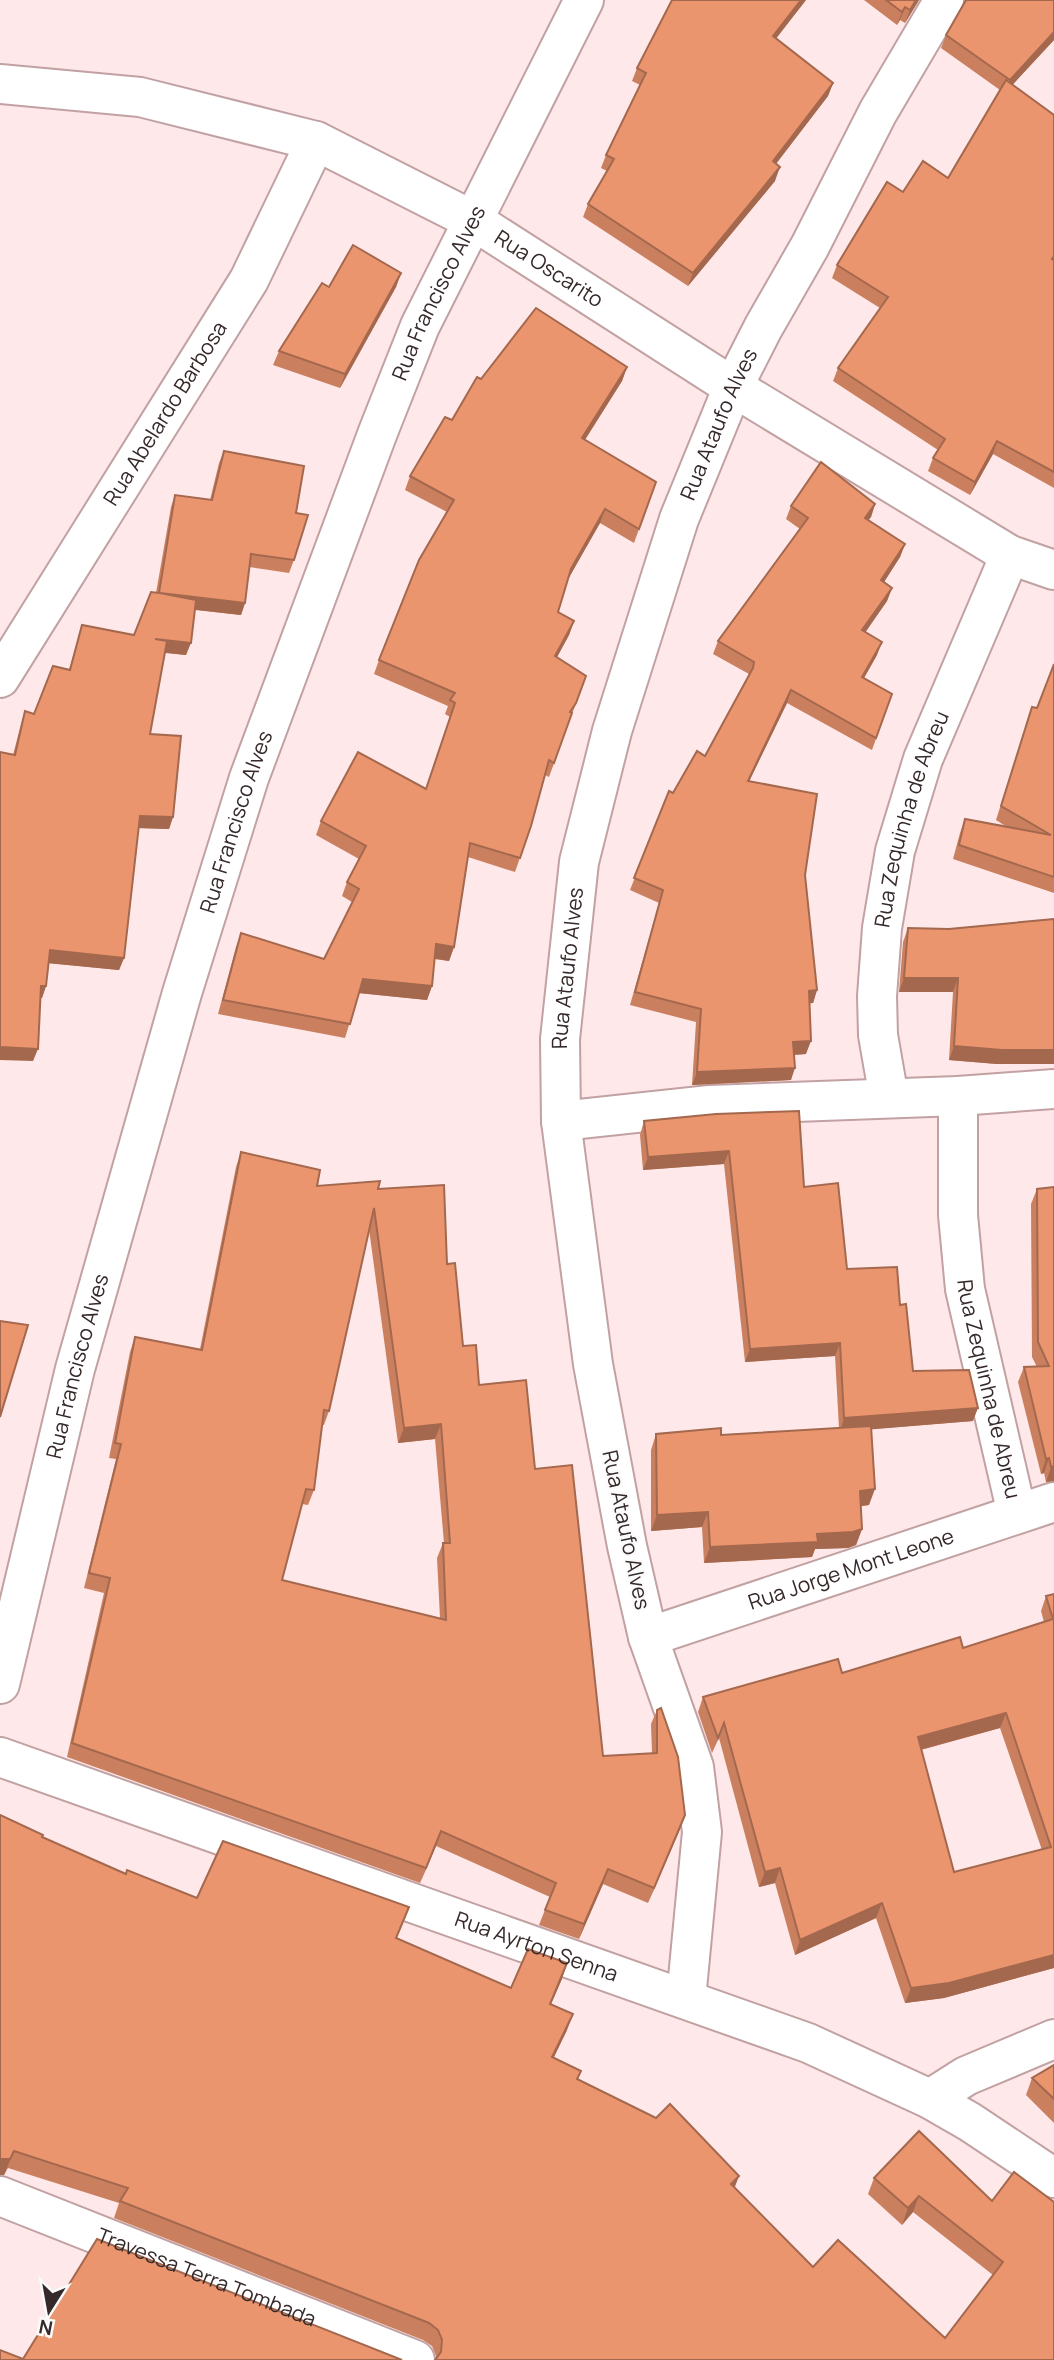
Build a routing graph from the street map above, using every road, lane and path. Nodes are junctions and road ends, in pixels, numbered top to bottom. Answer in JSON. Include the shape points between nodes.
{"nodes":[{"id":1,"x":584,"y":0,"type":"edge"},
{"id":2,"x":944,"y":0,"type":"edge"},
{"id":3,"x":0,"y":83,"type":"edge"},
{"id":4,"x":316,"y":141,"type":"junction"},
{"id":5,"x":474,"y":221,"type":"junction"},
{"id":6,"x":733,"y":387,"type":"junction"},
{"id":7,"x":1010,"y":555,"type":"junction"},
{"id":8,"x":1054,"y":570,"type":"edge"},
{"id":9,"x":0,"y":678,"type":"edge"},
{"id":10,"x":1054,"y":1089,"type":"edge"},
{"id":11,"x":957,"y":1096,"type":"junction"},
{"id":12,"x":889,"y":1098,"type":"junction"},
{"id":13,"x":561,"y":1121,"type":"junction"},
{"id":14,"x":1054,"y":1503,"type":"edge"},
{"id":15,"x":1017,"y":1514,"type":"junction"},
{"id":16,"x":648,"y":1637,"type":"junction"},
{"id":17,"x":0,"y":1684,"type":"edge"},
{"id":18,"x":0,"y":1757,"type":"edge"},
{"id":19,"x":686,"y":1999,"type":"junction"},
{"id":20,"x":1054,"y":2039,"type":"edge"},
{"id":21,"x":930,"y":2099,"type":"junction"},
{"id":22,"x":1054,"y":2179,"type":"edge"},
{"id":23,"x":0,"y":2196,"type":"edge"},
{"id":24,"x":415,"y":2360,"type":"edge"}],
"edges":[{"from":1,"to":5,"type":"street","name":"Rua Francisco Alves"},
{"from":2,"to":6,"type":"street","name":"Rua Ataufo Alves","via":[[878,111]]},
{"from":3,"to":4,"type":"street","name":"Rua Oscarito","via":[[140,97]]},
{"from":4,"to":5,"type":"street","name":"Rua Oscarito"},
{"from":4,"to":9,"type":"street","name":"Rua Abelardo Barbosa","via":[[249,280]]},
{"from":5,"to":6,"type":"street","name":"Rua Oscarito"},
{"from":5,"to":17,"type":"street","name":"Rua Francisco Alves","via":[[420,326],[245,790],[75,1368]]},
{"from":6,"to":7,"type":"street","name":"Rua Oscarito"},
{"from":6,"to":13,"type":"street","name":"Rua Ataufo Alves","via":[[679,519],[612,731],[579,862],[560,1039]]},
{"from":7,"to":8,"type":"street","name":"Rua Oscarito"},
{"from":7,"to":12,"type":"street","name":"Rua Zequinha de Abreu","via":[[923,760],[895,851],[877,996],[877,1035]]},
{"from":10,"to":11,"type":"street"},
{"from":11,"to":12,"type":"street"},
{"from":11,"to":15,"type":"street","name":"Rua Zequinha de Abreu","via":[[958,1215],[965,1289]]},
{"from":12,"to":13,"type":"street","via":[[710,1105]]},
{"from":13,"to":16,"type":"street","name":"Rua Ataufo Alves","via":[[593,1364]]},
{"from":14,"to":15,"type":"street","name":"Rua Jorge Mont Leone"},
{"from":15,"to":16,"type":"street","name":"Rua Jorge Mont Leone"},
{"from":16,"to":19,"type":"street","name":"Rua Ataufo Alves","via":[[694,1767],[702,1832]]},
{"from":18,"to":19,"type":"street","name":"Rua Ayrton Senna"},
{"from":19,"to":21,"type":"street","name":"Rua Ayrton Senna","via":[[808,2043]]},
{"from":20,"to":21,"type":"street","via":[[966,2076]]},
{"from":21,"to":22,"type":"street","name":"Rua Ayrton Senna"},
{"from":23,"to":24,"type":"street","name":"Travessa Terra Tombada"}]}
